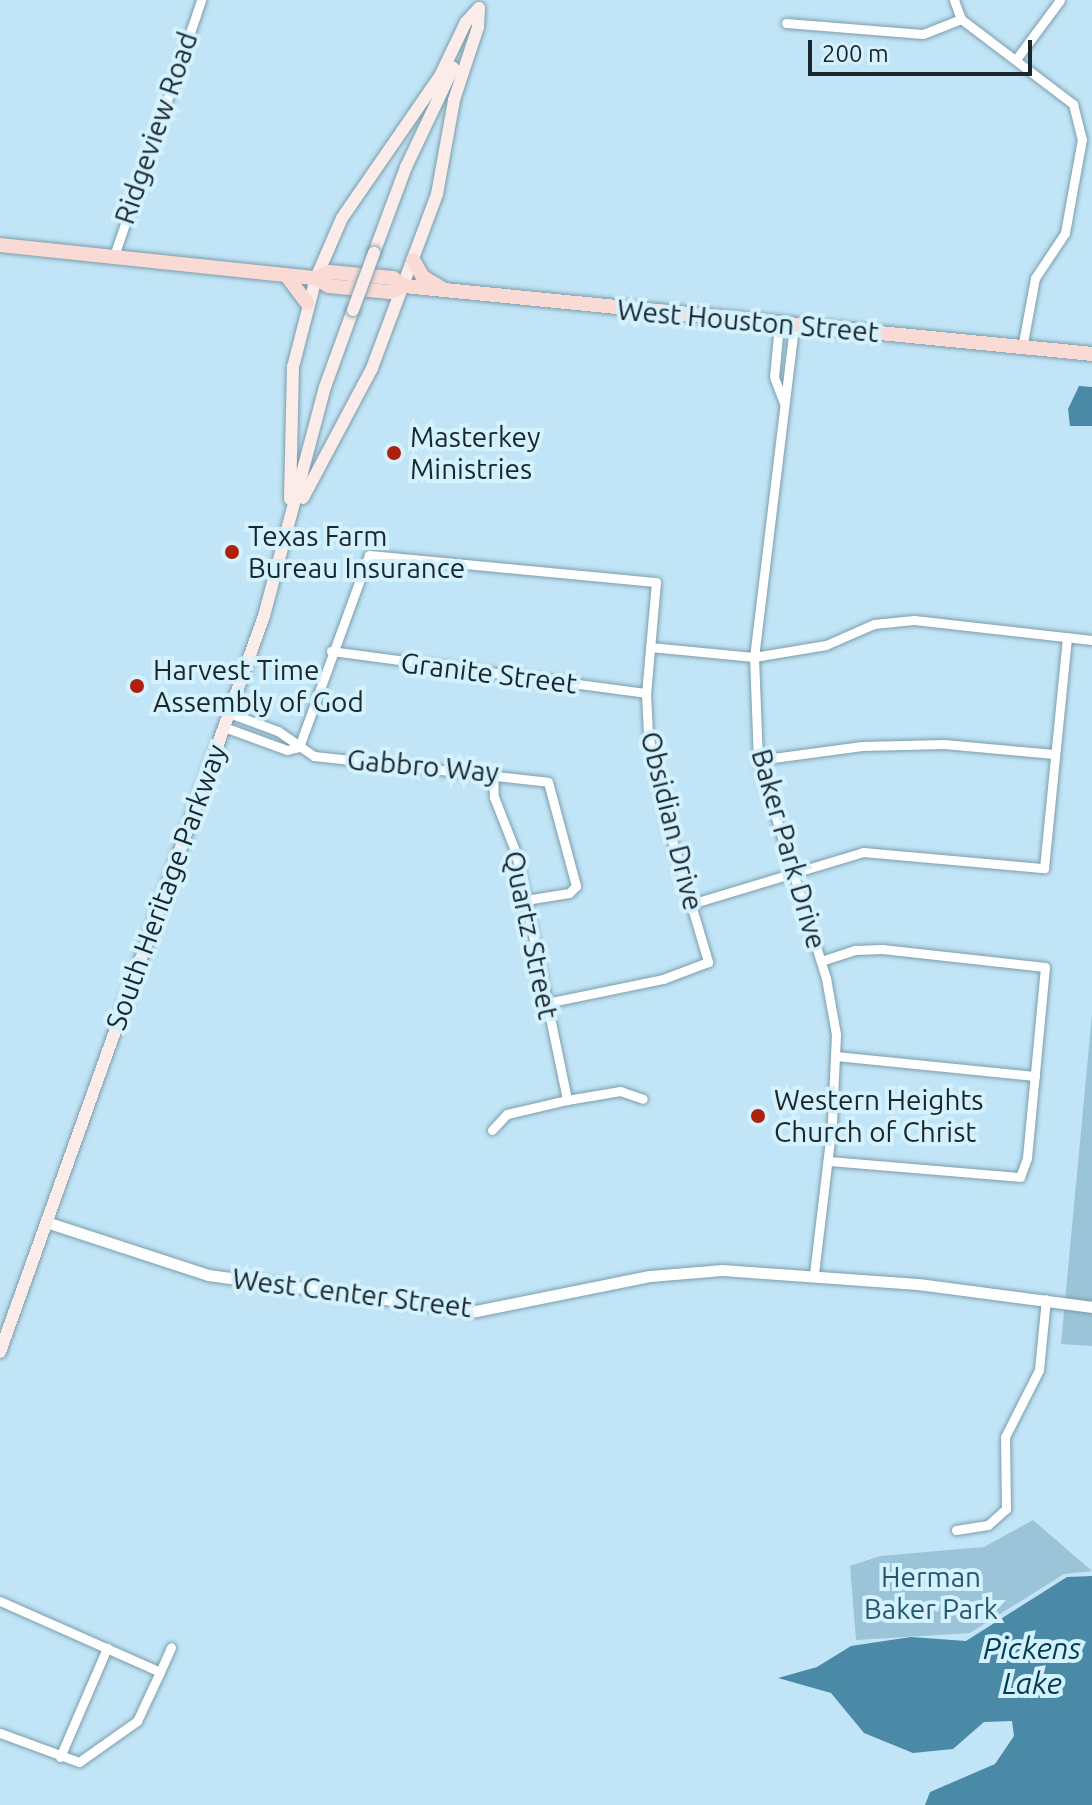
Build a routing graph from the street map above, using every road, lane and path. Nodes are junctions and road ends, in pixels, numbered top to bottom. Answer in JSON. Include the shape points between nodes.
{"nodes":[{"id":1,"x":201,"y":0,"type":"edge"},
{"id":2,"x":954,"y":0,"type":"edge"},
{"id":3,"x":1060,"y":0,"type":"edge"},
{"id":4,"x":480,"y":4,"type":"edge"},
{"id":5,"x":961,"y":19,"type":"junction"},
{"id":6,"x":786,"y":23,"type":"dead end"},
{"id":7,"x":1017,"y":58,"type":"junction"},
{"id":8,"x":0,"y":245,"type":"edge"},
{"id":9,"x":114,"y":256,"type":"junction"},
{"id":10,"x":413,"y":260,"type":"junction"},
{"id":11,"x":286,"y":275,"type":"junction"},
{"id":12,"x":316,"y":278,"type":"junction"},
{"id":13,"x":404,"y":286,"type":"junction"},
{"id":14,"x":444,"y":290,"type":"junction"},
{"id":15,"x":307,"y":303,"type":"junction"},
{"id":16,"x":787,"y":326,"type":"junction"},
{"id":17,"x":1022,"y":348,"type":"junction"},
{"id":18,"x":1092,"y":354,"type":"edge"},
{"id":19,"x":785,"y":405,"type":"junction"},
{"id":20,"x":285,"y":546,"type":"junction"},
{"id":21,"x":1067,"y":637,"type":"junction"},
{"id":22,"x":1092,"y":640,"type":"edge"},
{"id":23,"x":650,"y":647,"type":"junction"},
{"id":24,"x":331,"y":651,"type":"junction"},
{"id":25,"x":754,"y":657,"type":"junction"},
{"id":26,"x":646,"y":693,"type":"junction"},
{"id":27,"x":229,"y":713,"type":"junction"},
{"id":28,"x":224,"y":727,"type":"junction"},
{"id":29,"x":299,"y":747,"type":"junction"},
{"id":30,"x":1054,"y":754,"type":"junction"},
{"id":31,"x":758,"y":760,"type":"junction"},
{"id":32,"x":493,"y":772,"type":"junction"},
{"id":33,"x":792,"y":873,"type":"junction"},
{"id":34,"x":526,"y":900,"type":"junction"},
{"id":35,"x":691,"y":904,"type":"junction"},
{"id":36,"x":821,"y":961,"type":"junction"},
{"id":37,"x":546,"y":1003,"type":"junction"},
{"id":38,"x":835,"y":1056,"type":"junction"},
{"id":39,"x":1035,"y":1076,"type":"junction"},
{"id":40,"x":643,"y":1099,"type":"dead end"},
{"id":41,"x":567,"y":1100,"type":"junction"},
{"id":42,"x":492,"y":1130,"type":"dead end"},
{"id":43,"x":828,"y":1161,"type":"junction"},
{"id":44,"x":46,"y":1222,"type":"junction"},
{"id":45,"x":814,"y":1274,"type":"junction"},
{"id":46,"x":1046,"y":1299,"type":"junction"},
{"id":47,"x":1092,"y":1307,"type":"edge"},
{"id":48,"x":0,"y":1352,"type":"edge"},
{"id":49,"x":956,"y":1530,"type":"dead end"},
{"id":50,"x":0,"y":1601,"type":"edge"},
{"id":51,"x":171,"y":1647,"type":"dead end"},
{"id":52,"x":107,"y":1648,"type":"junction"},
{"id":53,"x":160,"y":1672,"type":"junction"},
{"id":54,"x":0,"y":1733,"type":"edge"},
{"id":55,"x":60,"y":1757,"type":"junction"}],
"edges":[{"from":1,"to":9,"type":"street","name":"Ridgeview Road"},
{"from":2,"to":5,"type":"street"},
{"from":3,"to":7,"type":"street"},
{"from":4,"to":10,"type":"main road","via":[[478,27],[454,100],[437,194]]},
{"from":4,"to":12,"type":"main road","via":[[440,76],[342,218]]},
{"from":4,"to":20,"type":"main road","name":"South Heritage Parkway","bridge":true,"via":[[406,167],[325,387]]},
{"from":5,"to":6,"type":"street","via":[[923,34]]},
{"from":5,"to":7,"type":"street"},
{"from":7,"to":17,"type":"street","via":[[1073,104],[1082,139],[1065,233],[1035,278]]},
{"from":8,"to":9,"type":"main road","name":"West Houston Street"},
{"from":9,"to":11,"type":"main road","name":"West Houston Street"},
{"from":10,"to":13,"type":"main road"},
{"from":10,"to":14,"type":"main road","via":[[423,277]]},
{"from":11,"to":12,"type":"main road","name":"West Houston Street"},
{"from":11,"to":15,"type":"main road"},
{"from":12,"to":13,"type":"main road","name":"West Houston Street","via":[[329,286],[390,292]]},
{"from":12,"to":15,"type":"main road"},
{"from":13,"to":14,"type":"main road","name":"West Houston Street"},
{"from":13,"to":20,"type":"main road","via":[[372,368],[314,473]]},
{"from":14,"to":16,"type":"main road","name":"West Houston Street"},
{"from":15,"to":20,"type":"main road","via":[[293,367]]},
{"from":16,"to":17,"type":"main road","name":"West Houston Street"},
{"from":16,"to":19,"type":"street","name":"Baker Park Drive"},
{"from":16,"to":19,"type":"street","via":[[774,377]]},
{"from":17,"to":18,"type":"main road","name":"West Houston Street"},
{"from":19,"to":25,"type":"street","name":"Baker Park Drive"},
{"from":20,"to":27,"type":"main road","name":"South Heritage Parkway"},
{"from":21,"to":22,"type":"street"},
{"from":21,"to":25,"type":"street","via":[[914,620],[874,624],[826,645]]},
{"from":21,"to":30,"type":"street"},
{"from":23,"to":24,"type":"street","name":"Obsidian Drive","via":[[656,582],[369,555]]},
{"from":23,"to":25,"type":"street"},
{"from":23,"to":26,"type":"street","name":"Obsidian Drive"},
{"from":24,"to":26,"type":"street","name":"Granite Street"},
{"from":24,"to":29,"type":"street"},
{"from":25,"to":31,"type":"street","name":"Baker Park Drive"},
{"from":26,"to":35,"type":"street","name":"Obsidian Drive","via":[[654,768]]},
{"from":27,"to":28,"type":"main road","name":"South Heritage Parkway"},
{"from":27,"to":29,"type":"street","name":"Gabbro Way","via":[[278,731]]},
{"from":28,"to":29,"type":"street","name":"Gabbro Way","via":[[287,750]]},
{"from":28,"to":44,"type":"main road","name":"South Heritage Parkway"},
{"from":29,"to":32,"type":"street","name":"Gabbro Way","via":[[314,756]]},
{"from":30,"to":31,"type":"street","via":[[944,744],[862,746]]},
{"from":30,"to":33,"type":"street","via":[[1044,868],[863,852]]},
{"from":31,"to":33,"type":"street","name":"Baker Park Drive"},
{"from":32,"to":34,"type":"street","name":"Quartz Street","via":[[494,797],[516,853]]},
{"from":32,"to":34,"type":"street","name":"Gabbro Way","via":[[548,782],[576,886],[569,893]]},
{"from":33,"to":35,"type":"street"},
{"from":33,"to":36,"type":"street","name":"Baker Park Drive"},
{"from":34,"to":37,"type":"street","name":"Quartz Street"},
{"from":35,"to":37,"type":"street","name":"Obsidian Drive","via":[[708,962],[663,979]]},
{"from":36,"to":38,"type":"street","name":"Baker Park Drive","via":[[836,1034]]},
{"from":36,"to":39,"type":"street","via":[[855,950],[882,949],[1045,967]]},
{"from":37,"to":41,"type":"street","name":"Quartz Street"},
{"from":38,"to":39,"type":"street"},
{"from":38,"to":43,"type":"street","name":"Baker Park Drive"},
{"from":39,"to":43,"type":"street","via":[[1027,1158],[1020,1177]]},
{"from":40,"to":41,"type":"street","via":[[620,1091]]},
{"from":41,"to":42,"type":"street","via":[[507,1114]]},
{"from":43,"to":45,"type":"street","name":"Baker Park Drive"},
{"from":44,"to":45,"type":"street","name":"West Center Street","via":[[208,1275],[476,1311],[650,1276],[722,1270]]},
{"from":44,"to":48,"type":"main road","name":"South Heritage Parkway"},
{"from":45,"to":46,"type":"street","name":"West Center Street"},
{"from":46,"to":47,"type":"street","name":"West Center Street"},
{"from":46,"to":49,"type":"street","via":[[1039,1370],[1005,1437],[1006,1509],[988,1525]]},
{"from":50,"to":52,"type":"street"},
{"from":51,"to":53,"type":"street"},
{"from":52,"to":53,"type":"street"},
{"from":52,"to":55,"type":"street"},
{"from":53,"to":55,"type":"street","via":[[137,1721],[79,1762]]},
{"from":54,"to":55,"type":"street"}]}
